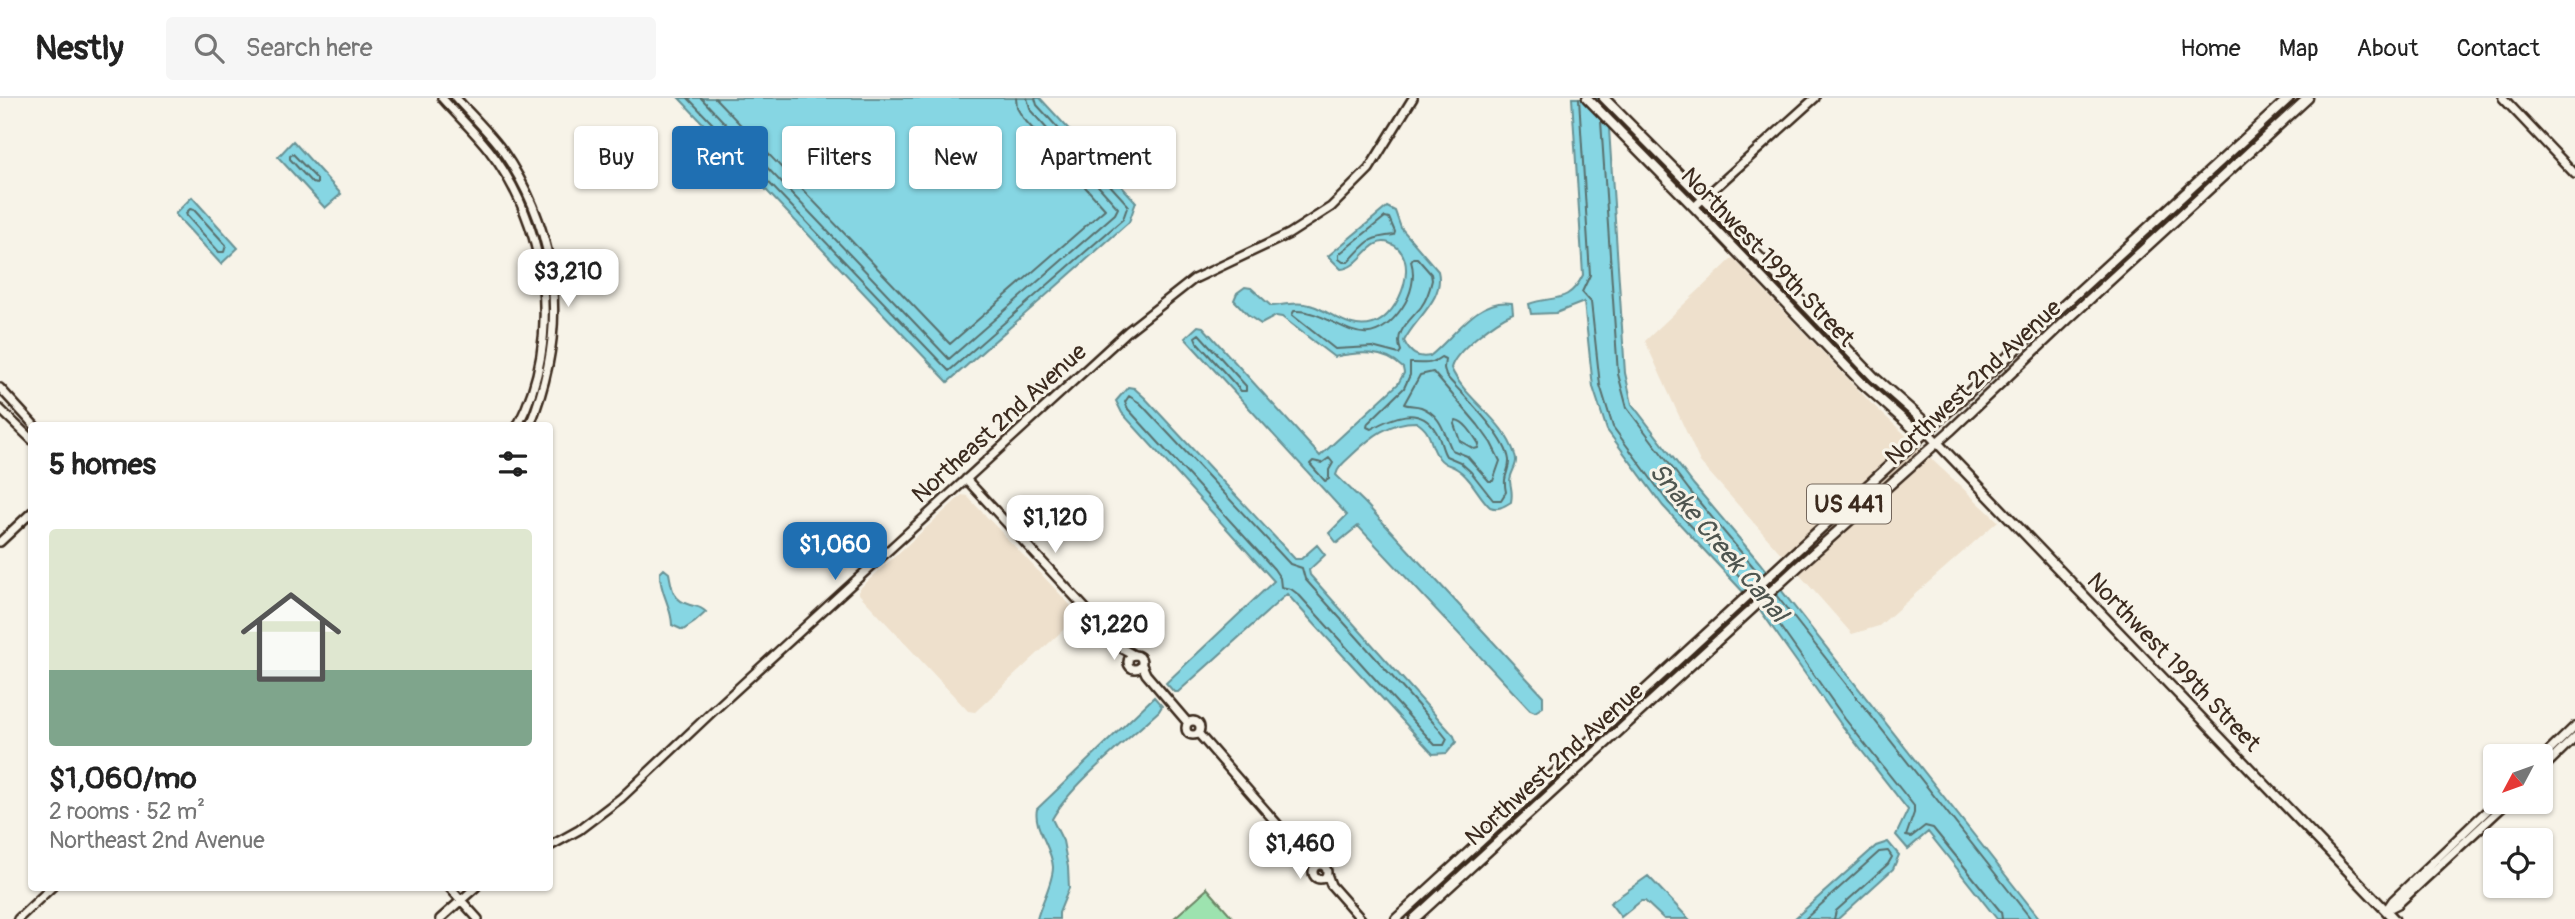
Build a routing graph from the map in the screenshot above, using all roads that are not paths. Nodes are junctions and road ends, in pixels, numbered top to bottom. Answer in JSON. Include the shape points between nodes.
{"nodes":[{"id":1,"x":442,"y":98,"type":"edge"},
{"id":2,"x":456,"y":98,"type":"edge"},
{"id":3,"x":1413,"y":98,"type":"edge"},
{"id":4,"x":1587,"y":98,"type":"edge"},
{"id":5,"x":1604,"y":98,"type":"edge"},
{"id":6,"x":1815,"y":98,"type":"edge"},
{"id":7,"x":2290,"y":98,"type":"edge"},
{"id":8,"x":2308,"y":98,"type":"edge"},
{"id":9,"x":2503,"y":98,"type":"edge"},
{"id":10,"x":2575,"y":174,"type":"edge"},
{"id":11,"x":1704,"y":199,"type":"junction"},
{"id":12,"x":1695,"y":207,"type":"junction"},
{"id":13,"x":0,"y":388,"type":"edge"},
{"id":14,"x":0,"y":409,"type":"edge"},
{"id":15,"x":31,"y":422,"type":"edge"},
{"id":16,"x":520,"y":422,"type":"edge"},
{"id":17,"x":531,"y":422,"type":"edge"},
{"id":18,"x":1927,"y":432,"type":"junction"},
{"id":19,"x":28,"y":436,"type":"edge"},
{"id":20,"x":1938,"y":443,"type":"junction"},
{"id":21,"x":966,"y":479,"type":"junction"},
{"id":22,"x":28,"y":516,"type":"edge"},
{"id":23,"x":0,"y":542,"type":"edge"},
{"id":24,"x":1131,"y":657,"type":"junction"},
{"id":25,"x":1139,"y":667,"type":"junction"},
{"id":26,"x":2575,"y":726,"type":"edge"},
{"id":27,"x":2575,"y":737,"type":"edge"},
{"id":28,"x":2553,"y":747,"type":"edge"},
{"id":29,"x":2553,"y":758,"type":"edge"},
{"id":30,"x":2483,"y":814,"type":"edge"},
{"id":31,"x":2495,"y":814,"type":"edge"},
{"id":32,"x":553,"y":844,"type":"edge"},
{"id":33,"x":1316,"y":868,"type":"junction"},
{"id":34,"x":1327,"y":874,"type":"junction"},
{"id":35,"x":1320,"y":880,"type":"junction"},
{"id":36,"x":1331,"y":885,"type":"junction"},
{"id":37,"x":48,"y":891,"type":"edge"},
{"id":38,"x":453,"y":891,"type":"edge"},
{"id":39,"x":471,"y":891,"type":"edge"},
{"id":40,"x":461,"y":900,"type":"junction"},
{"id":41,"x":2386,"y":910,"type":"junction"},
{"id":42,"x":18,"y":919,"type":"edge"},
{"id":43,"x":440,"y":919,"type":"edge"},
{"id":44,"x":478,"y":919,"type":"edge"},
{"id":45,"x":1361,"y":919,"type":"edge"},
{"id":46,"x":1396,"y":919,"type":"edge"},
{"id":47,"x":1414,"y":919,"type":"edge"},
{"id":48,"x":2395,"y":919,"type":"edge"}],
"edges":[{"from":1,"to":16,"type":"street","via":[[489,150],[512,185],[536,248],[543,289],[543,332],[533,389]]},
{"from":2,"to":17,"type":"street","via":[[516,172],[534,206],[549,258],[554,299],[552,348]]},
{"from":3,"to":21,"type":"street","name":"Northeast 2nd Avenue","via":[[1369,169],[1331,207],[1289,234],[1194,279],[1128,331]]},
{"from":4,"to":12,"type":"main road","name":"Northwest 199th Street"},
{"from":5,"to":11,"type":"main road","name":"Northwest 199th Street"},
{"from":6,"to":11,"type":"street"},
{"from":7,"to":18,"type":"main road","name":"Northwest 2nd Avenue","number":"US 441"},
{"from":8,"to":20,"type":"main road","name":"Northwest 2nd Avenue","number":"US 441"},
{"from":9,"to":10,"type":"street"},
{"from":11,"to":12,"type":"street"},
{"from":11,"to":18,"type":"main road","name":"Northwest 199th Street","via":[[1874,377],[1925,422]]},
{"from":12,"to":18,"type":"main road","name":"Northwest 199th Street","via":[[1862,383],[1916,431]]},
{"from":13,"to":15,"type":"street"},
{"from":14,"to":19,"type":"street"},
{"from":18,"to":20,"type":"main road","name":"Northwest 199th Street"},
{"from":18,"to":46,"type":"main road","name":"Northwest 2nd Avenue","number":"US 441"},
{"from":20,"to":41,"type":"main road","name":"Northwest 199th Street"},
{"from":20,"to":47,"type":"main road","name":"Northwest 2nd Avenue","number":"US 441"},
{"from":21,"to":24,"type":"street"},
{"from":21,"to":32,"type":"street","name":"Northeast 2nd Avenue","via":[[621,798]]},
{"from":22,"to":23,"type":"street"},
{"from":24,"to":25,"type":"street","via":[[1141,657]]},
{"from":24,"to":25,"type":"street","via":[[1129,667]]},
{"from":25,"to":33,"type":"street","via":[[1188,723],[1187,733],[1198,733]]},
{"from":26,"to":28,"type":"street"},
{"from":27,"to":29,"type":"street"},
{"from":30,"to":41,"type":"street"},
{"from":31,"to":41,"type":"street"},
{"from":33,"to":34,"type":"street","via":[[1325,867]]},
{"from":33,"to":35,"type":"street","via":[[1314,876]]},
{"from":34,"to":35,"type":"street"},
{"from":34,"to":36,"type":"street"},
{"from":35,"to":36,"type":"street"},
{"from":36,"to":45,"type":"street"},
{"from":37,"to":42,"type":"street"},
{"from":38,"to":40,"type":"street"},
{"from":39,"to":40,"type":"street"},
{"from":40,"to":43,"type":"street"},
{"from":40,"to":44,"type":"street"},
{"from":41,"to":48,"type":"main road","name":"Northwest 199th Street"}]}
